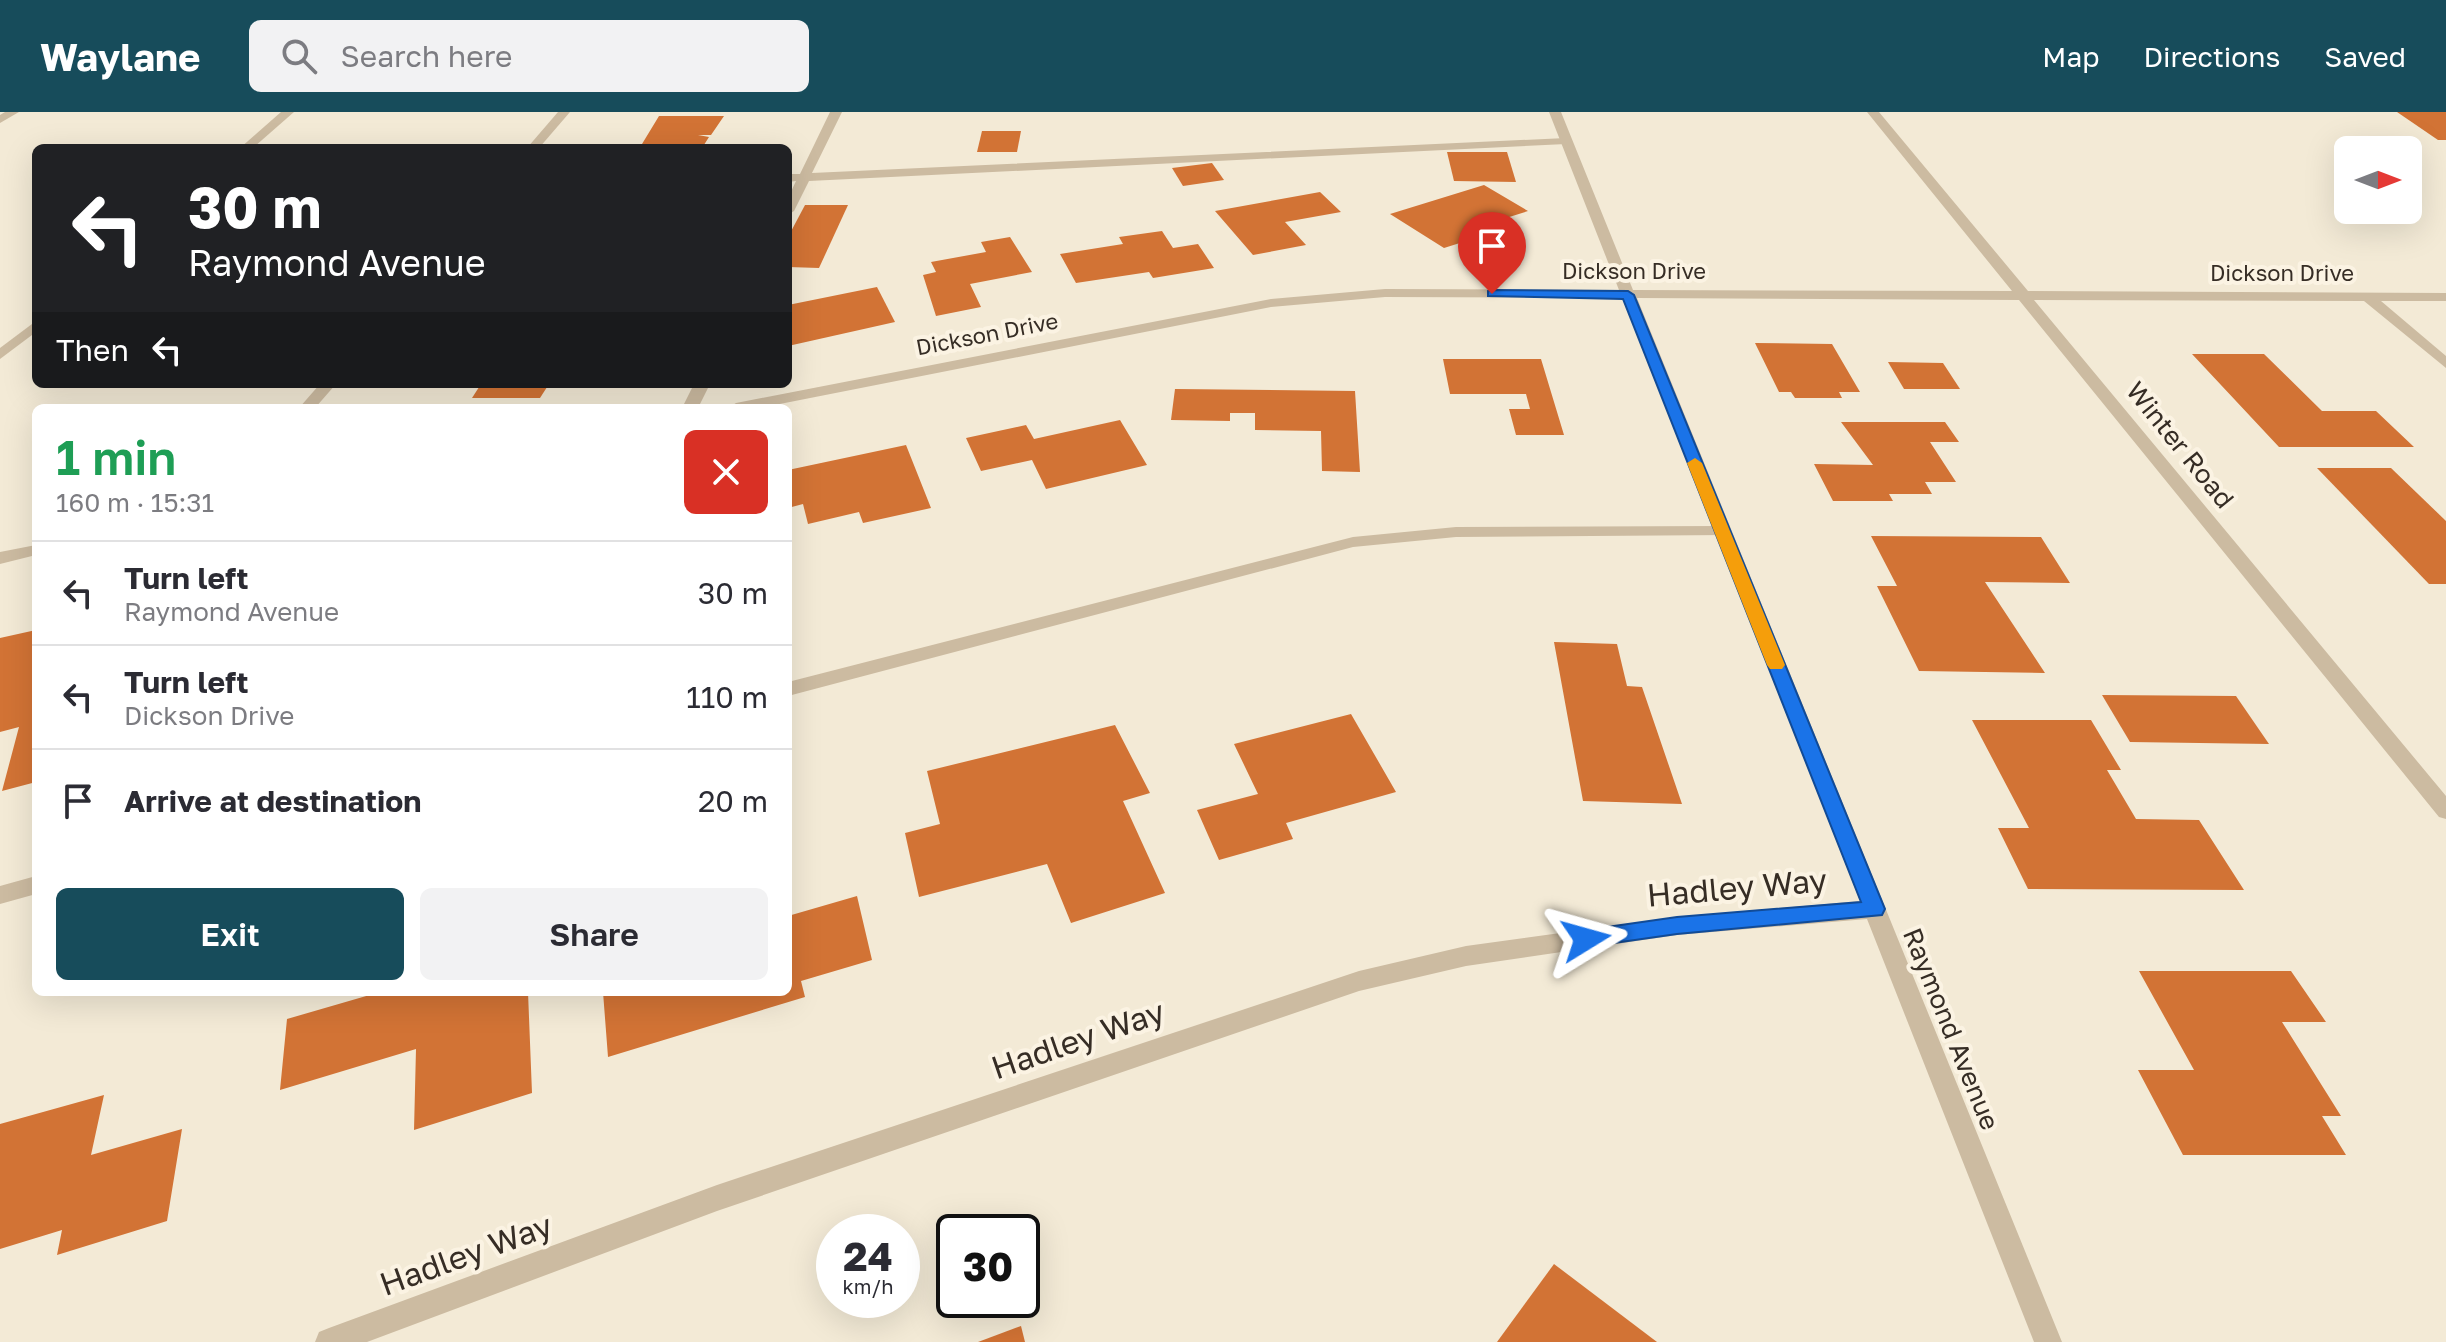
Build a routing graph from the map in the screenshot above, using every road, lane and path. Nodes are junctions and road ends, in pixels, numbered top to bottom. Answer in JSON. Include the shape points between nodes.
{"nodes":[{"id":1,"x":13,"y":112,"type":"edge"},
{"id":2,"x":288,"y":112,"type":"edge"},
{"id":3,"x":564,"y":112,"type":"edge"},
{"id":4,"x":836,"y":112,"type":"edge"},
{"id":5,"x":1555,"y":112,"type":"edge"},
{"id":6,"x":1873,"y":112,"type":"edge"},
{"id":7,"x":0,"y":120,"type":"edge"},
{"id":8,"x":1566,"y":141,"type":"junction"},
{"id":9,"x":251,"y":144,"type":"edge"},
{"id":10,"x":536,"y":144,"type":"edge"},
{"id":11,"x":792,"y":178,"type":"edge"},
{"id":12,"x":805,"y":178,"type":"junction"},
{"id":13,"x":792,"y":203,"type":"edge"},
{"id":14,"x":1628,"y":295,"type":"junction"},
{"id":15,"x":2024,"y":296,"type":"junction"},
{"id":16,"x":2368,"y":297,"type":"junction"},
{"id":17,"x":2446,"y":297,"type":"edge"},
{"id":18,"x":32,"y":328,"type":"edge"},
{"id":19,"x":0,"y":355,"type":"edge"},
{"id":20,"x":2446,"y":364,"type":"edge"},
{"id":21,"x":324,"y":388,"type":"edge"},
{"id":22,"x":310,"y":404,"type":"edge"},
{"id":23,"x":756,"y":404,"type":"edge"},
{"id":24,"x":1722,"y":531,"type":"junction"},
{"id":25,"x":32,"y":551,"type":"edge"},
{"id":26,"x":0,"y":558,"type":"edge"},
{"id":27,"x":792,"y":688,"type":"edge"},
{"id":28,"x":2446,"y":811,"type":"edge"},
{"id":29,"x":32,"y":886,"type":"edge"},
{"id":30,"x":0,"y":895,"type":"edge"},
{"id":31,"x":1875,"y":909,"type":"junction"},
{"id":32,"x":329,"y":1342,"type":"edge"},
{"id":33,"x":2048,"y":1342,"type":"edge"}],
"edges":[{"from":1,"to":7,"type":"street"},
{"from":2,"to":9,"type":"street"},
{"from":3,"to":10,"type":"street"},
{"from":4,"to":12,"type":"street"},
{"from":5,"to":8,"type":"street","name":"Raymond Avenue"},
{"from":6,"to":15,"type":"street","name":"Winter Road"},
{"from":8,"to":12,"type":"street"},
{"from":8,"to":14,"type":"street","name":"Raymond Avenue"},
{"from":11,"to":12,"type":"street"},
{"from":12,"to":13,"type":"street"},
{"from":14,"to":15,"type":"street","name":"Dickson Drive"},
{"from":14,"to":23,"type":"street","name":"Dickson Drive","via":[[1385,293],[1271,303]]},
{"from":14,"to":24,"type":"street","name":"Raymond Avenue"},
{"from":15,"to":16,"type":"street","name":"Dickson Drive"},
{"from":15,"to":28,"type":"street","name":"Winter Road"},
{"from":16,"to":17,"type":"street","name":"Dickson Drive"},
{"from":16,"to":20,"type":"street"},
{"from":18,"to":19,"type":"street"},
{"from":21,"to":22,"type":"street"},
{"from":24,"to":27,"type":"street","via":[[1456,532],[1353,542]]},
{"from":24,"to":31,"type":"street","name":"Raymond Avenue"},
{"from":25,"to":26,"type":"street"},
{"from":29,"to":30,"type":"street"},
{"from":31,"to":32,"type":"street","name":"Hadley Way","via":[[1662,928],[1466,956],[1359,981],[717,1198]]},
{"from":31,"to":33,"type":"street","name":"Raymond Avenue"}]}
